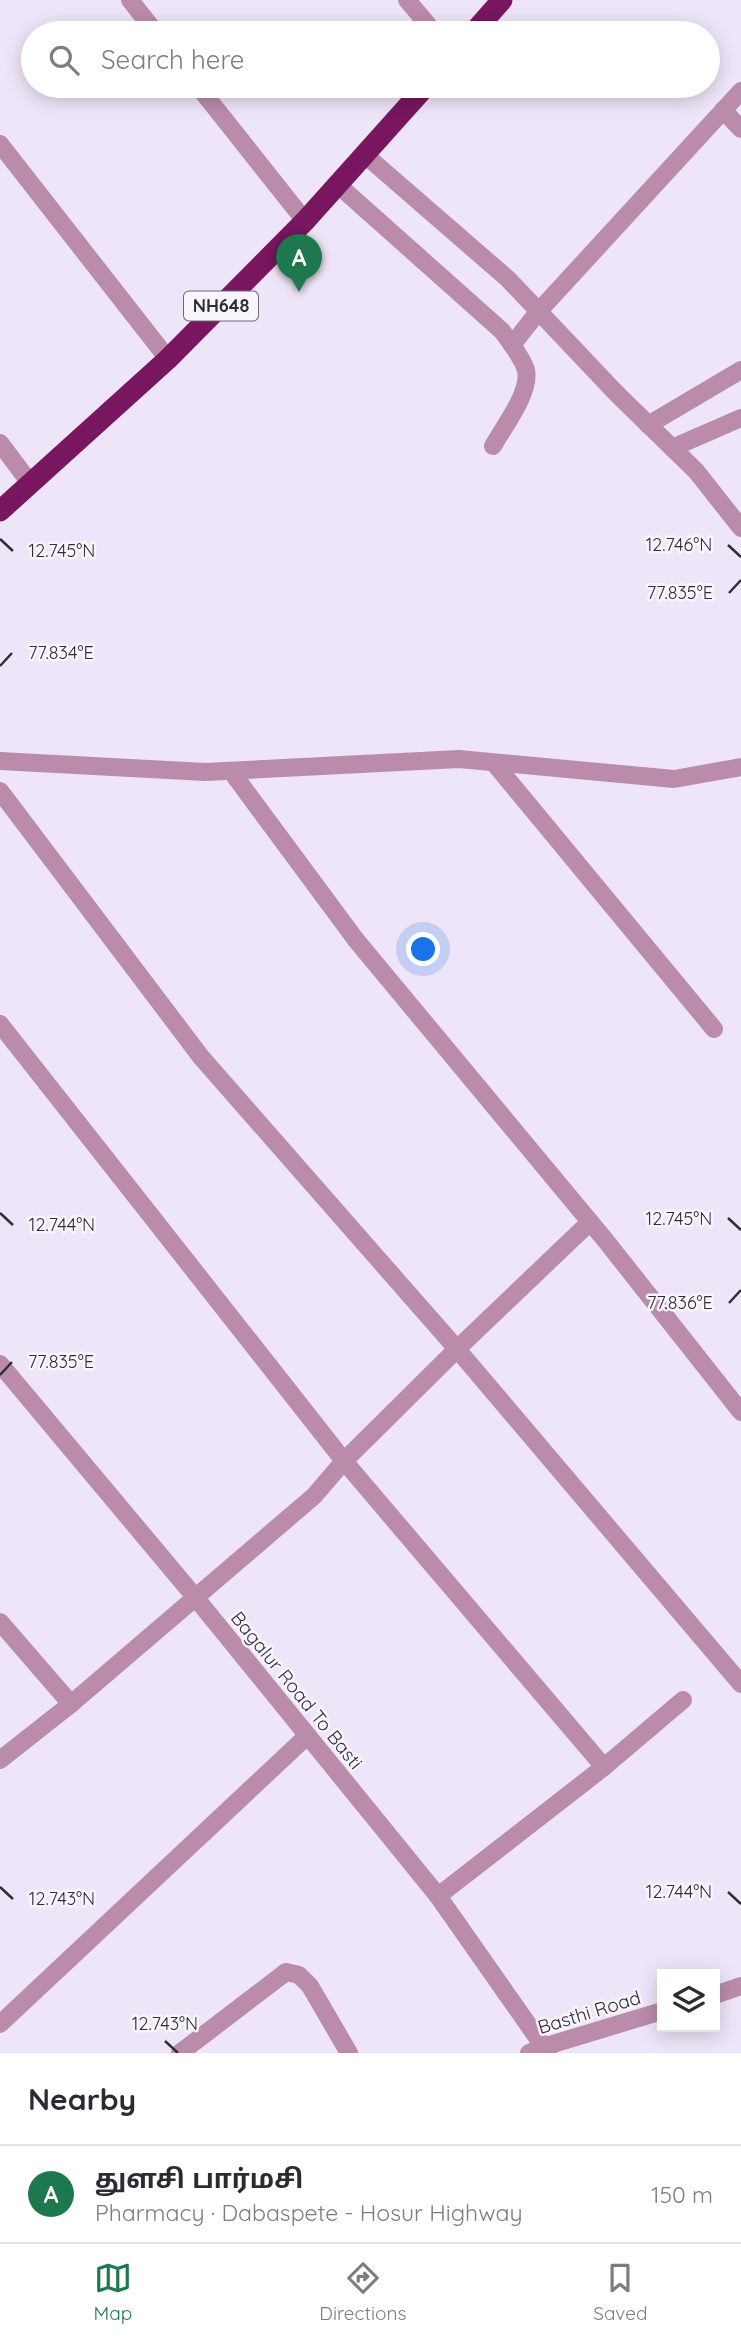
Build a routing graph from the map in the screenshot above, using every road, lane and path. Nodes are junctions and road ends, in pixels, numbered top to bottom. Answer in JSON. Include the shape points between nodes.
{"nodes":[{"id":1,"x":130,"y":0,"type":"edge"},
{"id":2,"x":407,"y":0,"type":"edge"},
{"id":3,"x":502,"y":0,"type":"edge"},
{"id":4,"x":147,"y":21,"type":"edge"},
{"id":5,"x":425,"y":21,"type":"edge"},
{"id":6,"x":484,"y":21,"type":"edge"},
{"id":7,"x":741,"y":91,"type":"edge"},
{"id":8,"x":208,"y":98,"type":"edge"},
{"id":9,"x":415,"y":98,"type":"edge"},
{"id":10,"x":723,"y":110,"type":"junction"},
{"id":11,"x":741,"y":129,"type":"edge"},
{"id":12,"x":0,"y":144,"type":"edge"},
{"id":13,"x":364,"y":154,"type":"junction"},
{"id":14,"x":337,"y":184,"type":"junction"},
{"id":15,"x":305,"y":221,"type":"junction"},
{"id":16,"x":538,"y":312,"type":"junction"},
{"id":17,"x":512,"y":345,"type":"junction"},
{"id":18,"x":169,"y":359,"type":"junction"},
{"id":19,"x":741,"y":370,"type":"edge"},
{"id":20,"x":741,"y":418,"type":"edge"},
{"id":21,"x":648,"y":425,"type":"junction"},
{"id":22,"x":0,"y":443,"type":"edge"},
{"id":23,"x":493,"y":446,"type":"dead end"},
{"id":24,"x":672,"y":448,"type":"junction"},
{"id":25,"x":30,"y":483,"type":"junction"},
{"id":26,"x":0,"y":511,"type":"edge"},
{"id":27,"x":741,"y":528,"type":"edge"},
{"id":28,"x":0,"y":761,"type":"edge"},
{"id":29,"x":494,"y":763,"type":"junction"},
{"id":30,"x":741,"y":767,"type":"edge"},
{"id":31,"x":231,"y":771,"type":"junction"},
{"id":32,"x":0,"y":790,"type":"edge"},
{"id":33,"x":0,"y":1024,"type":"edge"},
{"id":34,"x":714,"y":1029,"type":"dead end"},
{"id":35,"x":590,"y":1222,"type":"junction"},
{"id":36,"x":457,"y":1349,"type":"junction"},
{"id":37,"x":0,"y":1364,"type":"edge"},
{"id":38,"x":741,"y":1412,"type":"edge"},
{"id":39,"x":344,"y":1461,"type":"junction"},
{"id":40,"x":195,"y":1597,"type":"junction"},
{"id":41,"x":0,"y":1622,"type":"edge"},
{"id":42,"x":741,"y":1684,"type":"edge"},
{"id":43,"x":683,"y":1700,"type":"dead end"},
{"id":44,"x":71,"y":1704,"type":"junction"},
{"id":45,"x":307,"y":1736,"type":"junction"},
{"id":46,"x":0,"y":1759,"type":"edge"},
{"id":47,"x":604,"y":1767,"type":"junction"},
{"id":48,"x":438,"y":1896,"type":"junction"},
{"id":49,"x":741,"y":1986,"type":"edge"},
{"id":50,"x":720,"y":1993,"type":"edge"},
{"id":51,"x":657,"y":2013,"type":"edge"},
{"id":52,"x":0,"y":2024,"type":"edge"},
{"id":53,"x":540,"y":2051,"type":"edge"},
{"id":54,"x":180,"y":2053,"type":"edge"},
{"id":55,"x":349,"y":2053,"type":"edge"}],
"edges":[{"from":1,"to":4,"type":"street"},
{"from":2,"to":5,"type":"street"},
{"from":3,"to":6,"type":"highway"},
{"from":7,"to":10,"type":"street"},
{"from":8,"to":15,"type":"street"},
{"from":9,"to":13,"type":"highway","number":"NH648"},
{"from":10,"to":11,"type":"street"},
{"from":10,"to":16,"type":"street"},
{"from":12,"to":18,"type":"street"},
{"from":13,"to":14,"type":"highway","number":"NH648"},
{"from":13,"to":16,"type":"street","via":[[508,279]]},
{"from":14,"to":15,"type":"highway","number":"NH648"},
{"from":14,"to":17,"type":"street","via":[[502,331]]},
{"from":15,"to":18,"type":"highway","number":"NH648"},
{"from":16,"to":17,"type":"street"},
{"from":16,"to":21,"type":"street"},
{"from":17,"to":23,"type":"street","via":[[526,371],[522,397]]},
{"from":18,"to":25,"type":"highway","number":"NH648"},
{"from":19,"to":21,"type":"street"},
{"from":20,"to":24,"type":"street"},
{"from":21,"to":24,"type":"street"},
{"from":22,"to":25,"type":"street"},
{"from":24,"to":27,"type":"street"},
{"from":25,"to":26,"type":"highway","number":"NH648"},
{"from":28,"to":31,"type":"street"},
{"from":29,"to":30,"type":"street","via":[[674,779]]},
{"from":29,"to":31,"type":"street","via":[[460,759]]},
{"from":29,"to":34,"type":"street"},
{"from":31,"to":35,"type":"street","via":[[356,940]]},
{"from":32,"to":36,"type":"street","via":[[201,1057]]},
{"from":33,"to":39,"type":"street"},
{"from":35,"to":36,"type":"street"},
{"from":35,"to":38,"type":"street"},
{"from":36,"to":39,"type":"street"},
{"from":36,"to":42,"type":"street"},
{"from":37,"to":40,"type":"street","name":"Bagalur Road To Basti"},
{"from":39,"to":40,"type":"street","via":[[314,1496]]},
{"from":39,"to":47,"type":"street"},
{"from":40,"to":44,"type":"street"},
{"from":40,"to":45,"type":"street","name":"Bagalur Road To Basti"},
{"from":41,"to":44,"type":"street"},
{"from":43,"to":47,"type":"street"},
{"from":44,"to":46,"type":"street"},
{"from":45,"to":48,"type":"street","name":"Bagalur Road To Basti"},
{"from":45,"to":52,"type":"street"},
{"from":47,"to":48,"type":"street"},
{"from":48,"to":53,"type":"street","name":"Bagalur Road To Basti"},
{"from":49,"to":50,"type":"street"},
{"from":51,"to":53,"type":"street","name":"Basthi Road"},
{"from":54,"to":55,"type":"street","via":[[286,1972],[299,1975],[310,1986]]}]}
